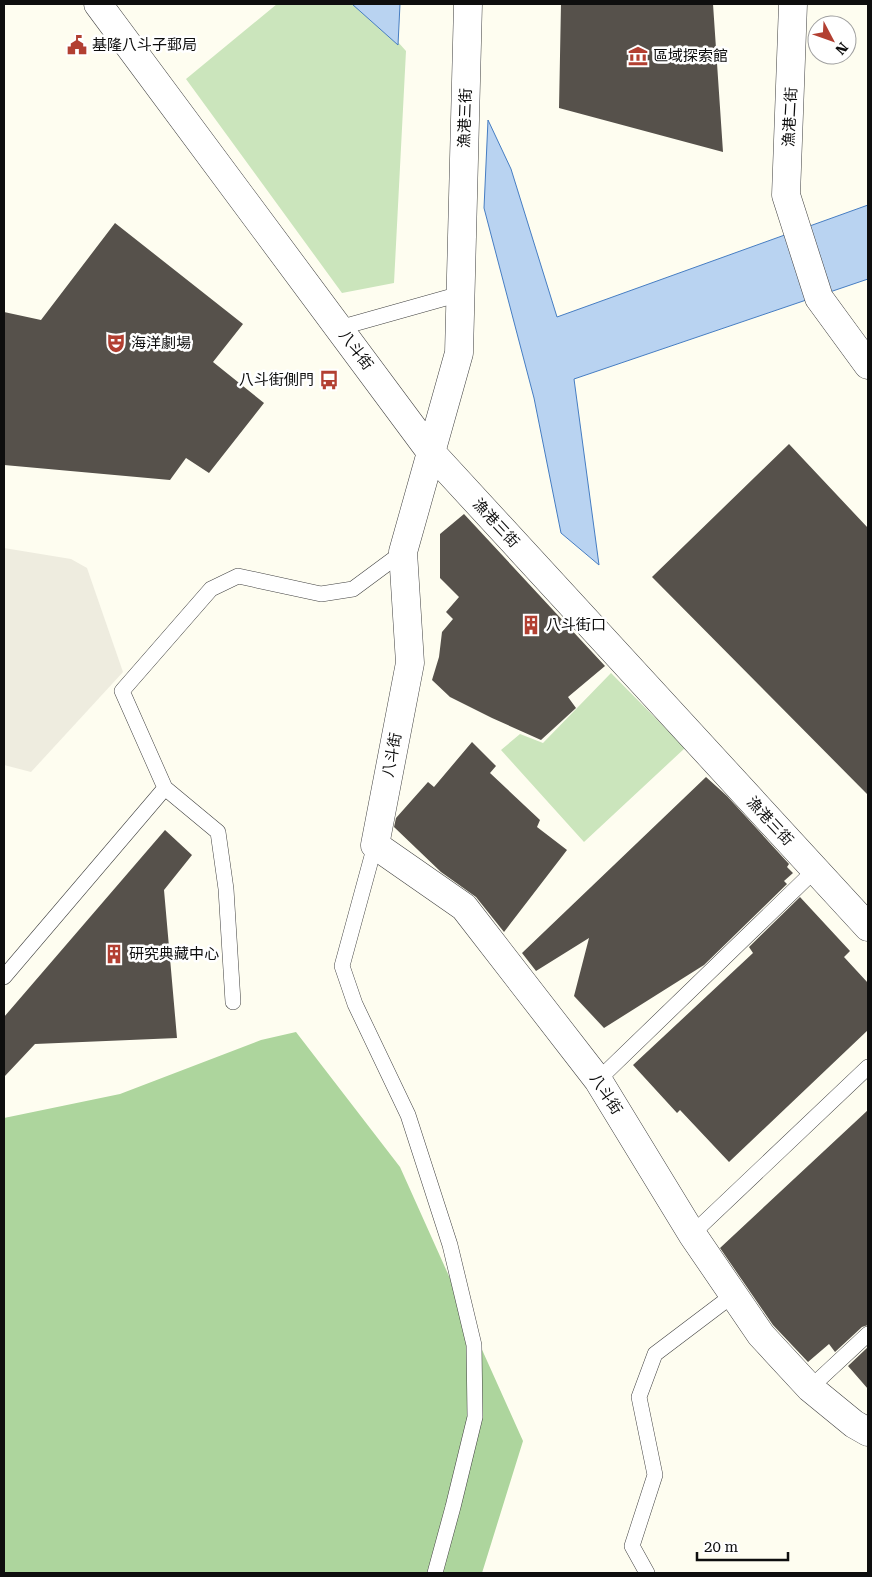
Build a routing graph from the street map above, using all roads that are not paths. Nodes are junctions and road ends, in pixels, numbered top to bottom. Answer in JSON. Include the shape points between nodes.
{"nodes":[{"id":1,"x":98,"y":4,"type":"edge"},
{"id":2,"x":468,"y":4,"type":"edge"},
{"id":3,"x":793,"y":4,"type":"edge"},
{"id":4,"x":460,"y":294,"type":"junction"},
{"id":5,"x":339,"y":328,"type":"junction"},
{"id":6,"x":868,"y":365,"type":"edge"},
{"id":7,"x":430,"y":451,"type":"junction"},
{"id":8,"x":403,"y":552,"type":"junction"},
{"id":9,"x":165,"y":788,"type":"junction"},
{"id":10,"x":376,"y":846,"type":"junction"},
{"id":11,"x":815,"y":870,"type":"junction"},
{"id":12,"x":868,"y":927,"type":"edge"},
{"id":13,"x":4,"y":977,"type":"edge"},
{"id":14,"x":233,"y":1002,"type":"dead end"},
{"id":15,"x":868,"y":1067,"type":"edge"},
{"id":16,"x":598,"y":1080,"type":"junction"},
{"id":17,"x":692,"y":1234,"type":"junction"},
{"id":18,"x":733,"y":1295,"type":"junction"},
{"id":19,"x":868,"y":1334,"type":"edge"},
{"id":20,"x":810,"y":1388,"type":"junction"},
{"id":21,"x":868,"y":1432,"type":"edge"},
{"id":22,"x":435,"y":1573,"type":"edge"},
{"id":23,"x":646,"y":1573,"type":"edge"}],
"edges":[{"from":1,"to":5,"type":"street","name":"八斗街"},
{"from":2,"to":4,"type":"street","name":"漁港三街"},
{"from":3,"to":6,"type":"street","name":"漁港二街","via":[[786,195],[819,298]]},
{"from":4,"to":5,"type":"lane"},
{"from":4,"to":7,"type":"street","name":"漁港三街","via":[[459,353]]},
{"from":5,"to":7,"type":"street","name":"八斗街"},
{"from":7,"to":8,"type":"street","name":"八斗街"},
{"from":7,"to":11,"type":"street","name":"漁港三街"},
{"from":8,"to":9,"type":"lane","via":[[353,589],[321,594],[238,576],[211,589],[122,691]]},
{"from":8,"to":10,"type":"street","name":"八斗街","via":[[410,663]]},
{"from":9,"to":13,"type":"lane"},
{"from":9,"to":14,"type":"lane","via":[[218,832],[226,889]]},
{"from":10,"to":16,"type":"street","name":"八斗街","via":[[464,907]]},
{"from":10,"to":22,"type":"lane","via":[[342,966],[354,1004],[408,1114],[450,1245],[474,1345],[475,1417]]},
{"from":11,"to":12,"type":"street","name":"漁港三街"},
{"from":11,"to":16,"type":"lane"},
{"from":15,"to":17,"type":"lane"},
{"from":16,"to":17,"type":"street","name":"八斗街"},
{"from":17,"to":18,"type":"street","name":"八斗街"},
{"from":18,"to":20,"type":"street","name":"八斗街","via":[[761,1335]]},
{"from":18,"to":23,"type":"lane","via":[[655,1354],[639,1397],[655,1475],[632,1546]]},
{"from":19,"to":20,"type":"lane"},
{"from":20,"to":21,"type":"street","name":"八斗街"}]}
